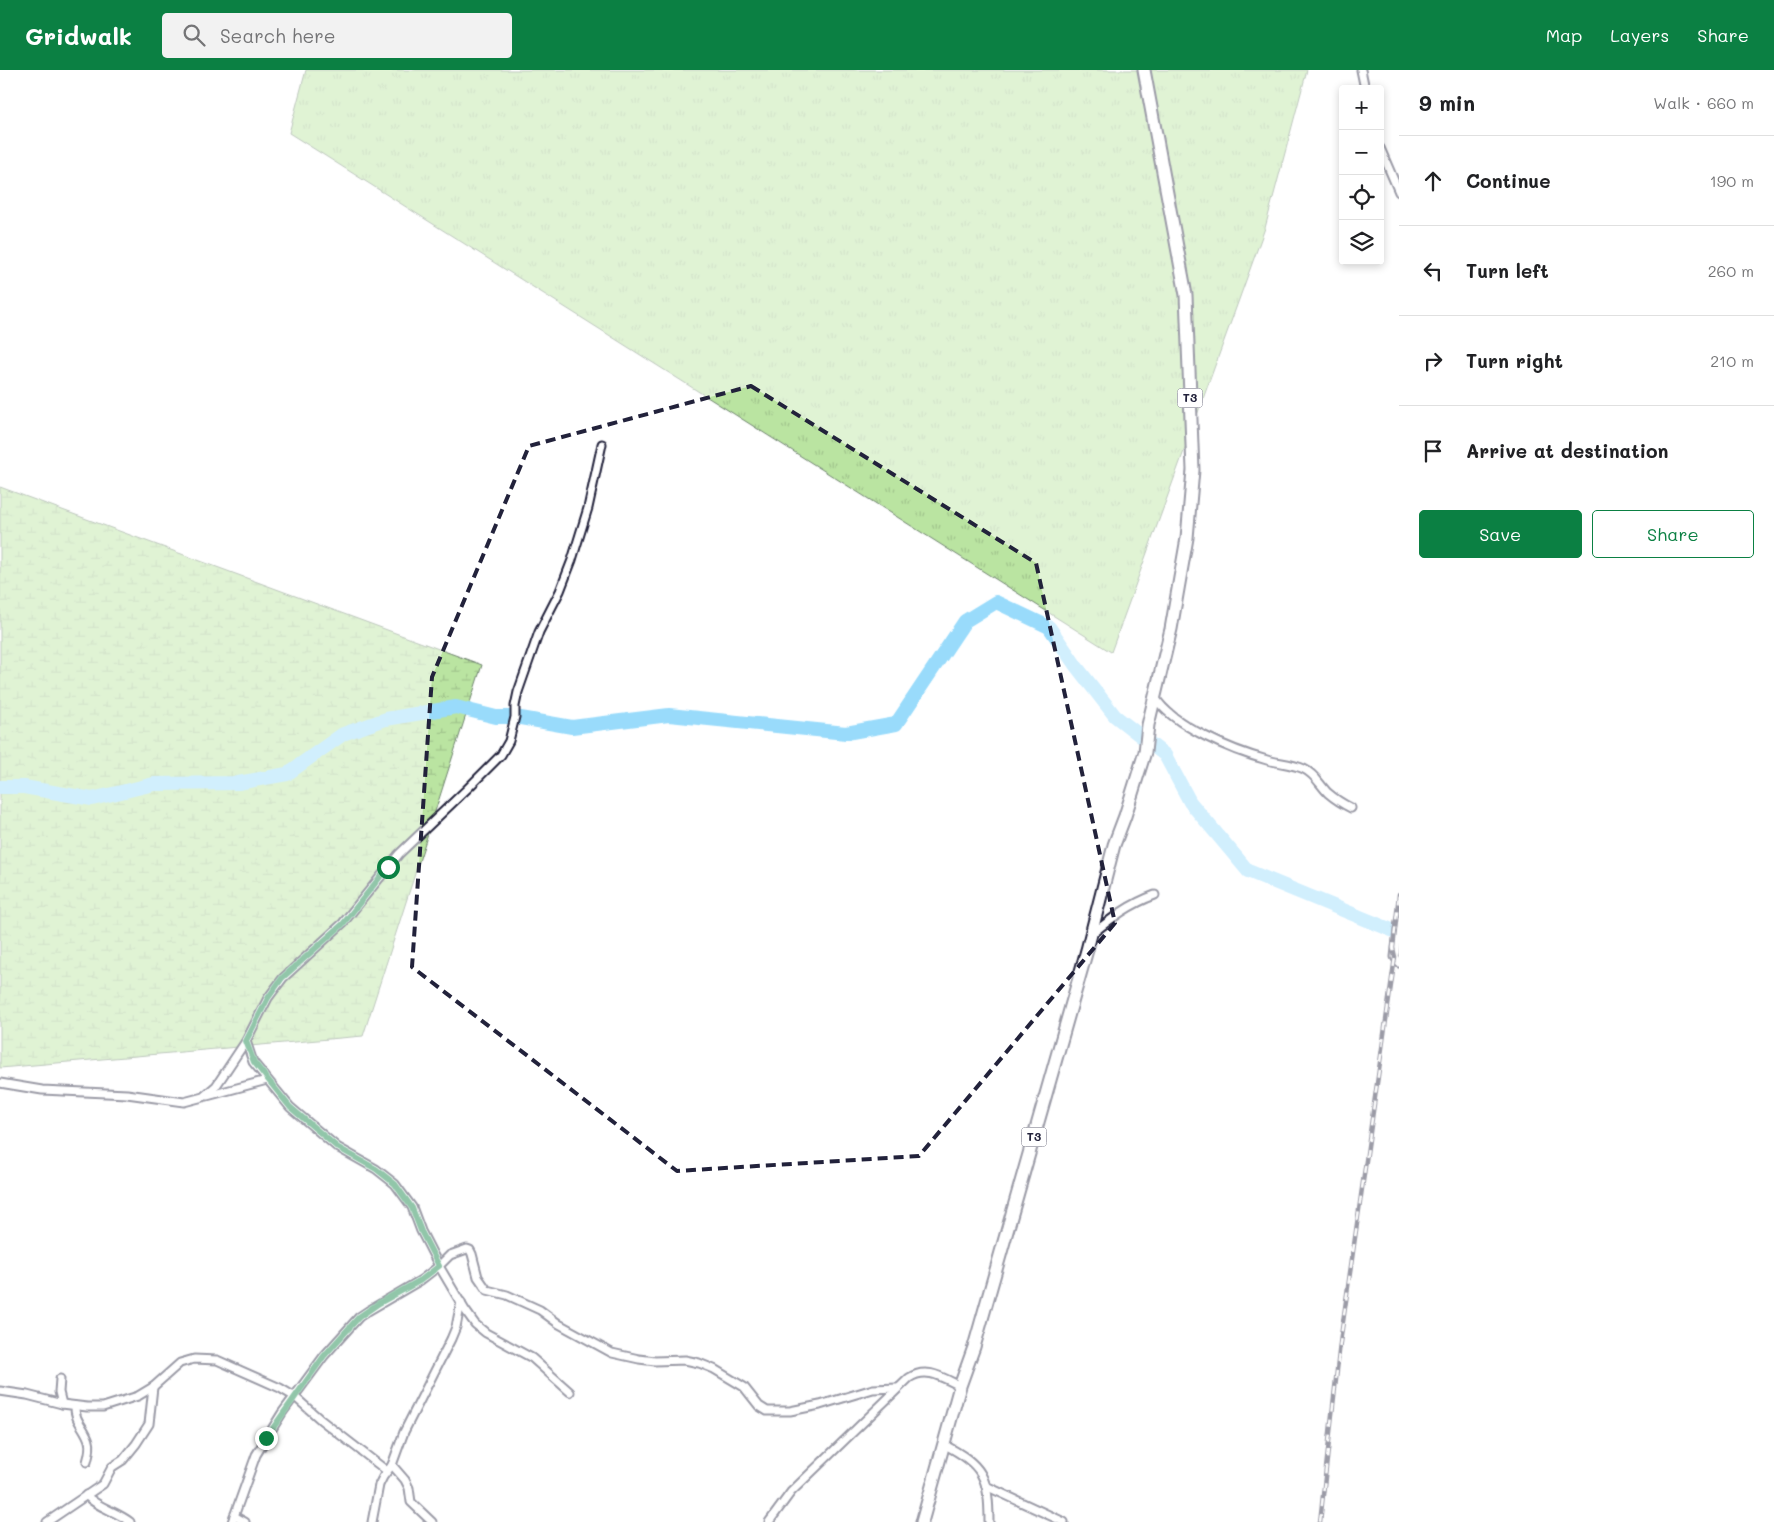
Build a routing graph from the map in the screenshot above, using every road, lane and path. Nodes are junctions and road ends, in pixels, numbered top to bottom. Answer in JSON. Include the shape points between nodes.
{"nodes":[{"id":1,"x":1144,"y":70,"type":"edge"},
{"id":2,"x":1361,"y":70,"type":"edge"},
{"id":3,"x":1364,"y":85,"type":"edge"},
{"id":4,"x":1384,"y":157,"type":"edge"},
{"id":5,"x":1399,"y":192,"type":"edge"},
{"id":6,"x":602,"y":444,"type":"dead end"},
{"id":7,"x":1154,"y":696,"type":"junction"},
{"id":8,"x":1351,"y":808,"type":"dead end"},
{"id":9,"x":1155,"y":895,"type":"dead end"},
{"id":10,"x":1399,"y":921,"type":"edge"},
{"id":11,"x":1089,"y":943,"type":"junction"},
{"id":12,"x":1399,"y":962,"type":"edge"},
{"id":13,"x":246,"y":1041,"type":"junction"},
{"id":14,"x":267,"y":1080,"type":"junction"},
{"id":15,"x":0,"y":1083,"type":"edge"},
{"id":16,"x":203,"y":1098,"type":"junction"},
{"id":17,"x":439,"y":1266,"type":"junction"},
{"id":18,"x":461,"y":1302,"type":"junction"},
{"id":19,"x":60,"y":1379,"type":"dead end"},
{"id":20,"x":960,"y":1386,"type":"junction"},
{"id":21,"x":153,"y":1387,"type":"junction"},
{"id":22,"x":897,"y":1388,"type":"junction"},
{"id":23,"x":0,"y":1391,"type":"edge"},
{"id":24,"x":570,"y":1392,"type":"dead end"},
{"id":25,"x":295,"y":1397,"type":"junction"},
{"id":26,"x":62,"y":1404,"type":"junction"},
{"id":27,"x":75,"y":1406,"type":"junction"},
{"id":28,"x":943,"y":1444,"type":"junction"},
{"id":29,"x":88,"y":1462,"type":"dead end"},
{"id":30,"x":392,"y":1465,"type":"junction"},
{"id":31,"x":387,"y":1471,"type":"junction"},
{"id":32,"x":986,"y":1486,"type":"junction"},
{"id":33,"x":86,"y":1495,"type":"junction"},
{"id":34,"x":233,"y":1519,"type":"edge"},
{"id":35,"x":47,"y":1522,"type":"edge"},
{"id":36,"x":130,"y":1522,"type":"edge"},
{"id":37,"x":245,"y":1522,"type":"edge"},
{"id":38,"x":372,"y":1522,"type":"edge"},
{"id":39,"x":432,"y":1522,"type":"edge"},
{"id":40,"x":769,"y":1522,"type":"edge"},
{"id":41,"x":922,"y":1522,"type":"edge"},
{"id":42,"x":989,"y":1522,"type":"edge"},
{"id":43,"x":1064,"y":1522,"type":"edge"}],
"edges":[{"from":1,"to":7,"type":"highway","number":"T3","via":[[1186,295],[1193,470],[1183,563]]},
{"from":2,"to":3,"type":"street"},
{"from":4,"to":5,"type":"street"},
{"from":6,"to":13,"type":"street","via":[[576,546],[566,576],[539,632],[518,692],[516,717],[509,740],[501,755],[399,854],[343,924],[282,978]]},
{"from":7,"to":8,"type":"street","via":[[1170,714],[1220,743],[1243,753],[1305,770],[1329,794]]},
{"from":7,"to":11,"type":"highway","number":"T3","via":[[1145,752],[1114,845]]},
{"from":9,"to":11,"type":"street","via":[[1130,905],[1110,919],[1092,934]]},
{"from":10,"to":12,"type":"street","via":[[1395,958]]},
{"from":11,"to":20,"type":"highway","number":"T3","via":[[974,1347]]},
{"from":13,"to":14,"type":"street","via":[[254,1062]]},
{"from":13,"to":16,"type":"street","via":[[216,1086]]},
{"from":14,"to":16,"type":"street"},
{"from":14,"to":17,"type":"street","via":[[290,1107],[337,1147],[395,1184],[412,1208]]},
{"from":15,"to":16,"type":"street","via":[[42,1090],[127,1094],[184,1102]]},
{"from":17,"to":18,"type":"street"},
{"from":17,"to":22,"type":"street","via":[[450,1255],[470,1250],[480,1281],[487,1290],[507,1294],[540,1310],[612,1353],[639,1359],[685,1360],[714,1369],[744,1388],[767,1411],[790,1411],[873,1389]]},
{"from":17,"to":25,"type":"street","via":[[359,1317],[324,1356]]},
{"from":18,"to":24,"type":"street","via":[[475,1324],[532,1358]]},
{"from":18,"to":30,"type":"street","via":[[451,1339],[404,1432]]},
{"from":19,"to":26,"type":"street"},
{"from":20,"to":22,"type":"street","via":[[923,1372]]},
{"from":20,"to":28,"type":"highway","number":"T3"},
{"from":21,"to":25,"type":"street","via":[[180,1363],[194,1359],[218,1360]]},
{"from":21,"to":27,"type":"street","via":[[132,1398],[102,1406]]},
{"from":21,"to":33,"type":"street","via":[[147,1427],[123,1460],[112,1467],[104,1484]]},
{"from":22,"to":40,"type":"street","via":[[791,1492]]},
{"from":23,"to":26,"type":"street"},
{"from":25,"to":31,"type":"street"},
{"from":25,"to":34,"type":"street","via":[[256,1455]]},
{"from":26,"to":27,"type":"street"},
{"from":27,"to":29,"type":"street","via":[[75,1416],[90,1446]]},
{"from":28,"to":32,"type":"street","via":[[969,1460],[980,1472]]},
{"from":28,"to":41,"type":"highway","number":"T3"},
{"from":30,"to":31,"type":"street"},
{"from":30,"to":39,"type":"street","via":[[405,1480],[411,1502]]},
{"from":31,"to":38,"type":"street","via":[[379,1485]]},
{"from":32,"to":42,"type":"street"},
{"from":32,"to":43,"type":"street"},
{"from":33,"to":35,"type":"street"},
{"from":33,"to":36,"type":"street"},
{"from":34,"to":37,"type":"street"}]}
